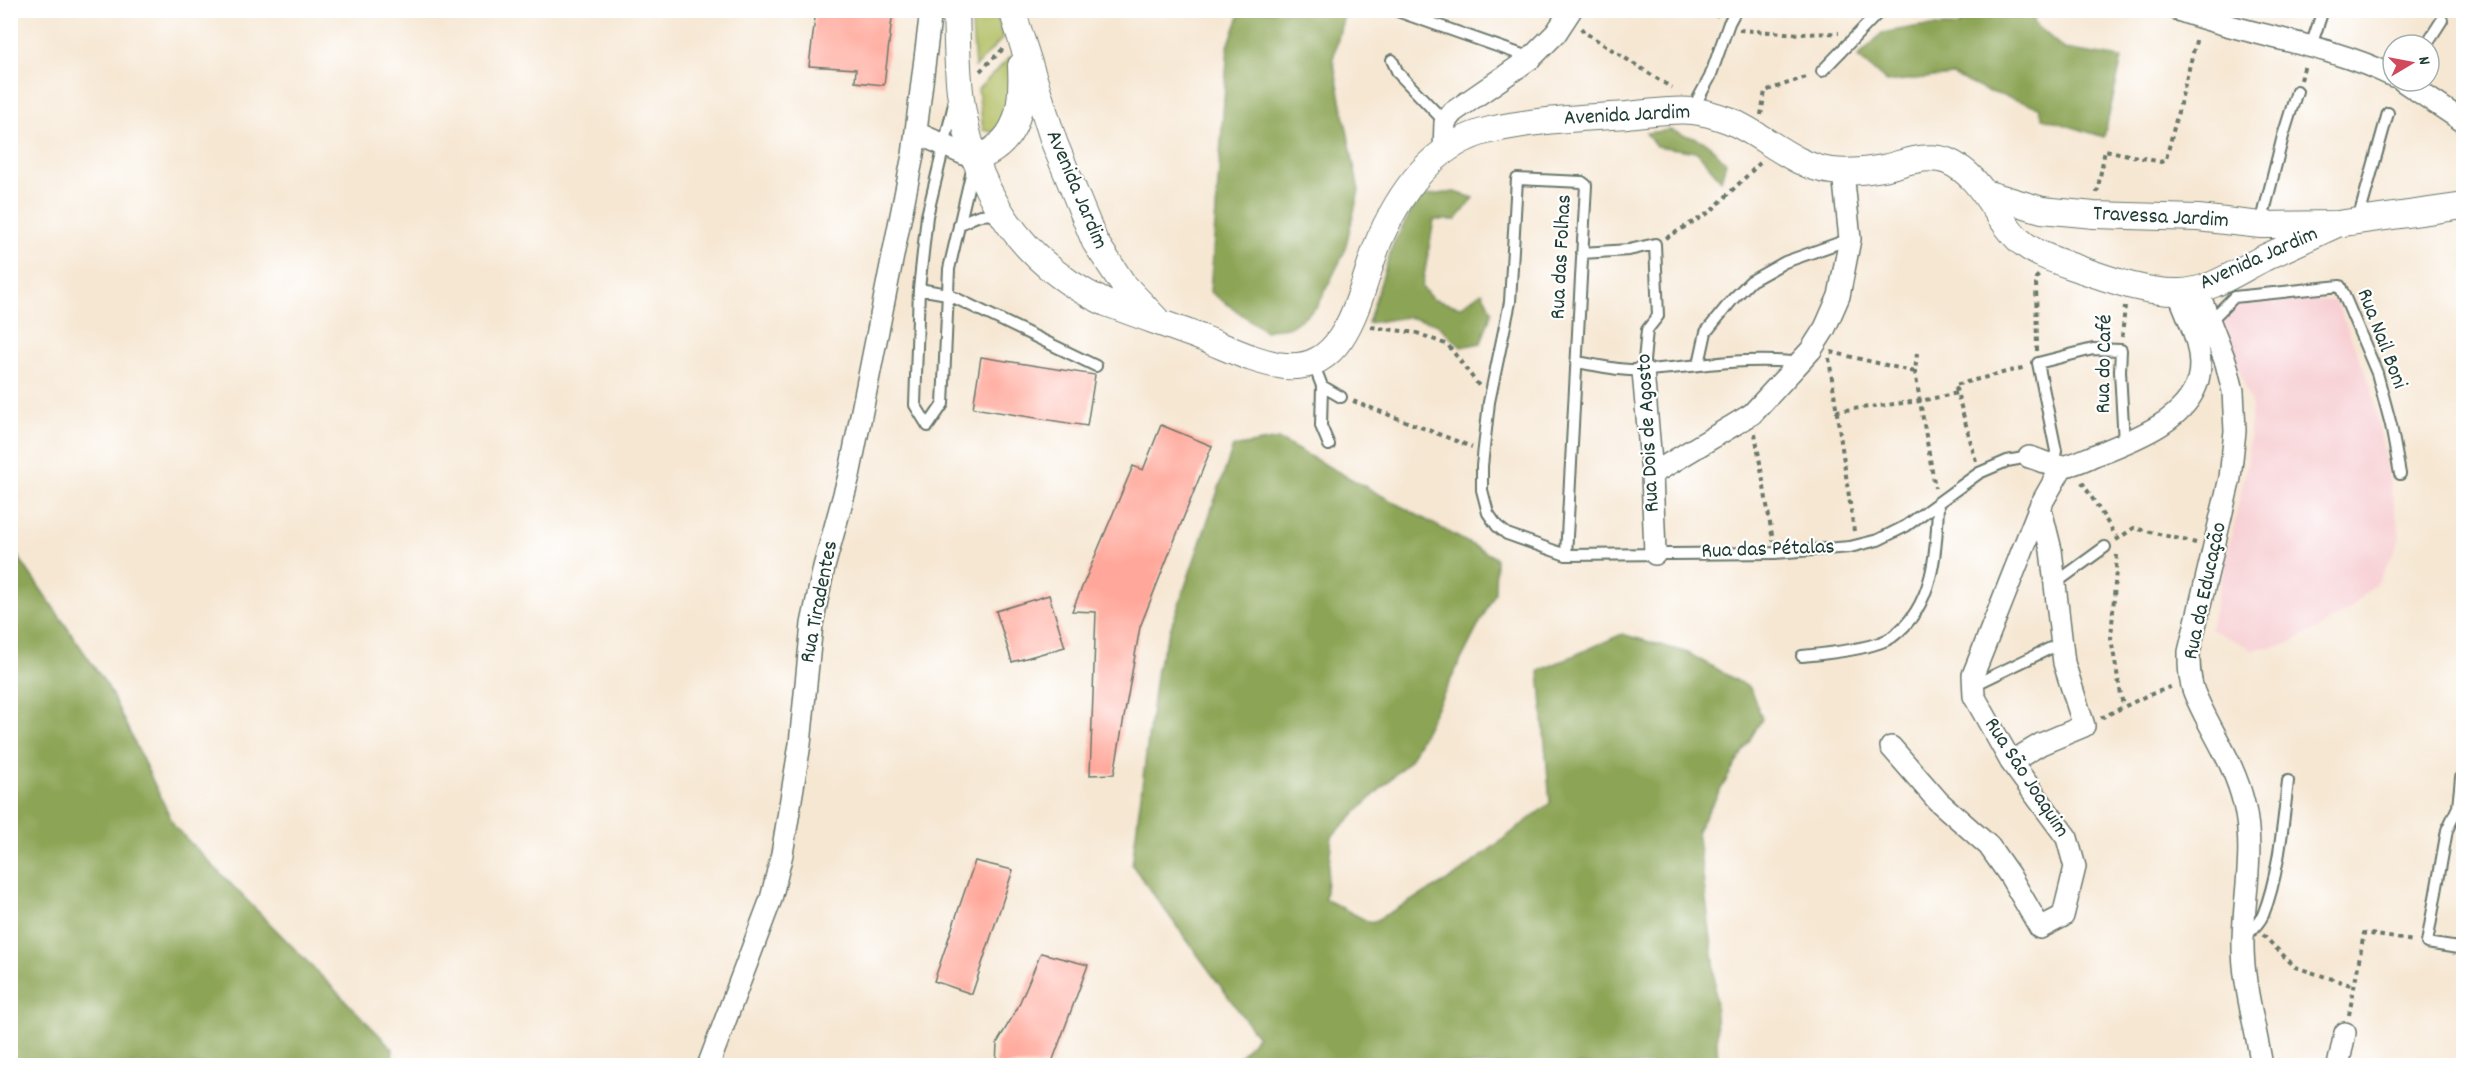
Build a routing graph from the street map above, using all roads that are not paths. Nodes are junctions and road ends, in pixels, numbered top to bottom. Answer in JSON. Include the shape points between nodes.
{"nodes":[{"id":1,"x":930,"y":10,"type":"edge"},
{"id":2,"x":956,"y":10,"type":"edge"},
{"id":3,"x":1012,"y":10,"type":"edge"},
{"id":4,"x":1736,"y":10,"type":"edge"},
{"id":5,"x":1881,"y":10,"type":"edge"},
{"id":6,"x":2178,"y":10,"type":"edge"},
{"id":7,"x":2323,"y":10,"type":"edge"},
{"id":8,"x":1397,"y":11,"type":"edge"},
{"id":9,"x":2203,"y":15,"type":"edge"},
{"id":10,"x":1575,"y":17,"type":"edge"},
{"id":11,"x":2442,"y":20,"type":"dead end"},
{"id":12,"x":2434,"y":33,"type":"edge"},
{"id":13,"x":1013,"y":45,"type":"junction"},
{"id":14,"x":2311,"y":46,"type":"junction"},
{"id":15,"x":1531,"y":58,"type":"junction"},
{"id":16,"x":1392,"y":60,"type":"dead end"},
{"id":17,"x":1822,"y":71,"type":"road end"},
{"id":18,"x":2381,"y":72,"type":"edge"},
{"id":19,"x":967,"y":81,"type":"junction"},
{"id":20,"x":2297,"y":91,"type":"road end"},
{"id":21,"x":2421,"y":93,"type":"edge"},
{"id":22,"x":1692,"y":110,"type":"junction"},
{"id":23,"x":2388,"y":113,"type":"dead end"},
{"id":24,"x":1445,"y":122,"type":"junction"},
{"id":25,"x":2463,"y":122,"type":"edge"},
{"id":26,"x":917,"y":133,"type":"junction"},
{"id":27,"x":943,"y":144,"type":"junction"},
{"id":28,"x":1443,"y":150,"type":"junction"},
{"id":29,"x":975,"y":159,"type":"junction"},
{"id":30,"x":1843,"y":172,"type":"junction"},
{"id":31,"x":1988,"y":194,"type":"junction"},
{"id":32,"x":2023,"y":206,"type":"junction"},
{"id":33,"x":2463,"y":206,"type":"edge"},
{"id":34,"x":1003,"y":217,"type":"junction"},
{"id":35,"x":2347,"y":223,"type":"junction"},
{"id":36,"x":959,"y":225,"type":"junction"},
{"id":37,"x":2006,"y":225,"type":"junction"},
{"id":38,"x":2261,"y":225,"type":"junction"},
{"id":39,"x":1850,"y":239,"type":"junction"},
{"id":40,"x":1582,"y":253,"type":"junction"},
{"id":41,"x":2262,"y":259,"type":"junction"},
{"id":42,"x":919,"y":289,"type":"junction"},
{"id":43,"x":2188,"y":291,"type":"junction"},
{"id":44,"x":947,"y":294,"type":"junction"},
{"id":45,"x":1158,"y":321,"type":"junction"},
{"id":46,"x":2210,"y":321,"type":"junction"},
{"id":47,"x":1576,"y":362,"type":"junction"},
{"id":48,"x":1313,"y":363,"type":"junction"},
{"id":49,"x":1699,"y":364,"type":"junction"},
{"id":50,"x":1800,"y":364,"type":"junction"},
{"id":51,"x":1096,"y":366,"type":"dead end"},
{"id":52,"x":1643,"y":371,"type":"junction"},
{"id":53,"x":1322,"y":386,"type":"junction"},
{"id":54,"x":1341,"y":397,"type":"road end"},
{"id":55,"x":1489,"y":402,"type":"joint"},
{"id":56,"x":2124,"y":443,"type":"junction"},
{"id":57,"x":1329,"y":446,"type":"dead end"},
{"id":58,"x":2029,"y":457,"type":"joint"},
{"id":59,"x":2063,"y":465,"type":"junction"},
{"id":60,"x":1652,"y":474,"type":"junction"},
{"id":61,"x":2400,"y":474,"type":"dead end"},
{"id":62,"x":1938,"y":503,"type":"junction"},
{"id":63,"x":2040,"y":506,"type":"junction"},
{"id":64,"x":2105,"y":547,"type":"dead end"},
{"id":65,"x":1654,"y":554,"type":"junction"},
{"id":66,"x":1566,"y":555,"type":"junction"},
{"id":67,"x":2054,"y":584,"type":"junction"},
{"id":68,"x":2061,"y":643,"type":"junction"},
{"id":69,"x":1802,"y":656,"type":"dead end"},
{"id":70,"x":1972,"y":686,"type":"junction"},
{"id":71,"x":1891,"y":747,"type":"dead end"},
{"id":72,"x":2011,"y":762,"type":"junction"},
{"id":73,"x":2462,"y":772,"type":"edge"},
{"id":74,"x":2288,"y":781,"type":"dead end"},
{"id":75,"x":2249,"y":932,"type":"junction"},
{"id":76,"x":2463,"y":949,"type":"edge"},
{"id":77,"x":2345,"y":1033,"type":"road end"},
{"id":78,"x":708,"y":1065,"type":"edge"},
{"id":79,"x":2262,"y":1065,"type":"edge"},
{"id":80,"x":2338,"y":1065,"type":"edge"}],
"edges":[{"from":1,"to":26,"type":"street","name":"Rua Tiradentes"},
{"from":2,"to":19,"type":"street"},
{"from":3,"to":13,"type":"street"},
{"from":4,"to":22,"type":"lane","via":[[1710,77]]},
{"from":5,"to":17,"type":"lane"},
{"from":6,"to":9,"type":"street"},
{"from":7,"to":14,"type":"lane"},
{"from":8,"to":15,"type":"lane"},
{"from":9,"to":14,"type":"street"},
{"from":10,"to":15,"type":"street"},
{"from":11,"to":12,"type":"lane"},
{"from":13,"to":29,"type":"street","via":[[1022,88],[1014,127],[1002,144]]},
{"from":13,"to":45,"type":"street","name":"Avenida Jardim","via":[[1095,242],[1122,284]]},
{"from":14,"to":18,"type":"street"},
{"from":15,"to":24,"type":"street","via":[[1475,95]]},
{"from":16,"to":24,"type":"lane","via":[[1398,73]]},
{"from":19,"to":27,"type":"lane"},
{"from":19,"to":29,"type":"street","via":[[967,132]]},
{"from":20,"to":38,"type":"lane"},
{"from":21,"to":25,"type":"street"},
{"from":22,"to":28,"type":"street","name":"Avenida Jardim","via":[[1529,123],[1486,131]]},
{"from":22,"to":30,"type":"street","name":"Avenida Jardim","via":[[1731,122],[1818,169]]},
{"from":23,"to":35,"type":"lane"},
{"from":24,"to":28,"type":"street"},
{"from":26,"to":27,"type":"street"},
{"from":26,"to":78,"type":"street","name":"Rua Tiradentes","via":[[849,476],[812,624],[800,744],[782,854],[771,899]]},
{"from":27,"to":29,"type":"street"},
{"from":27,"to":42,"type":"lane","via":[[926,225]]},
{"from":28,"to":48,"type":"street","name":"Avenida Jardim","via":[[1410,184],[1393,211],[1349,324],[1330,352]]},
{"from":29,"to":34,"type":"street","name":"Avenida Jardim"},
{"from":29,"to":36,"type":"lane"},
{"from":30,"to":31,"type":"street","name":"Avenida Jardim","via":[[1939,159],[1966,174]]},
{"from":30,"to":39,"type":"street"},
{"from":31,"to":32,"type":"street","name":"Travessa Jardim"},
{"from":31,"to":37,"type":"street","name":"Avenida Jardim"},
{"from":32,"to":37,"type":"street","via":[[2009,213]]},
{"from":32,"to":38,"type":"street","name":"Travessa Jardim","via":[[2094,215],[2198,218]]},
{"from":33,"to":35,"type":"street"},
{"from":34,"to":36,"type":"lane","via":[[975,215]]},
{"from":34,"to":45,"type":"street","name":"Avenida Jardim","via":[[1029,249],[1066,280],[1106,303]]},
{"from":35,"to":38,"type":"street","name":"Travessa Jardim"},
{"from":35,"to":41,"type":"street","name":"Avenida Jardim"},
{"from":36,"to":44,"type":"lane"},
{"from":37,"to":43,"type":"street","name":"Avenida Jardim","via":[[2022,243],[2054,260],[2127,285]]},
{"from":38,"to":41,"type":"street","via":[[2268,248]]},
{"from":39,"to":49,"type":"lane","via":[[1785,262],[1751,281],[1706,332]]},
{"from":39,"to":50,"type":"street","via":[[1839,296],[1826,328]]},
{"from":40,"to":47,"type":"lane","name":"Rua das Folhas"},
{"from":40,"to":52,"type":"lane","name":"Rua Dois de Agosto","via":[[1655,244],[1658,316],[1647,330]]},
{"from":40,"to":55,"type":"lane","name":"Rua das Folhas","via":[[1586,185],[1516,180],[1510,302]]},
{"from":41,"to":43,"type":"street","name":"Avenida Jardim","via":[[2220,281]]},
{"from":42,"to":44,"type":"lane"},
{"from":42,"to":44,"type":"lane","via":[[915,405],[928,426],[943,404]]},
{"from":43,"to":46,"type":"street","name":"Rua da Educação"},
{"from":43,"to":56,"type":"street","via":[[2200,362],[2199,380],[2181,408],[2168,419]]},
{"from":44,"to":51,"type":"lane"},
{"from":45,"to":48,"type":"street","name":"Avenida Jardim","via":[[1265,361],[1284,366]]},
{"from":46,"to":61,"type":"lane","name":"Rua Nail Boni","via":[[2234,297],[2340,286],[2377,373]]},
{"from":46,"to":75,"type":"street","name":"Rua da Educação","via":[[2231,382],[2235,431],[2230,478],[2189,652],[2192,684],[2235,772],[2244,805],[2250,847]]},
{"from":47,"to":52,"type":"lane"},
{"from":47,"to":66,"type":"lane","name":"Rua das Folhas"},
{"from":48,"to":53,"type":"lane"},
{"from":49,"to":50,"type":"lane","via":[[1774,360]]},
{"from":49,"to":52,"type":"lane"},
{"from":50,"to":60,"type":"street","via":[[1752,414]]},
{"from":52,"to":60,"type":"street","name":"Rua Dois de Agosto"},
{"from":53,"to":54,"type":"lane"},
{"from":53,"to":57,"type":"lane","via":[[1321,426]]},
{"from":55,"to":66,"type":"lane","name":"Rua das Pétalas","via":[[1482,490],[1488,513],[1507,534]]},
{"from":56,"to":59,"type":"street"},
{"from":56,"to":59,"type":"lane","name":"Rua do Café","via":[[2121,350],[2093,350],[2038,363],[2056,451]]},
{"from":58,"to":59,"type":"street","name":"Rua das Pétalas"},
{"from":58,"to":62,"type":"lane","name":"Rua das Pétalas","via":[[1979,473]]},
{"from":59,"to":63,"type":"street"},
{"from":60,"to":65,"type":"street","name":"Rua Dois de Agosto"},
{"from":62,"to":65,"type":"lane","name":"Rua das Pétalas","via":[[1906,526],[1878,540],[1856,545],[1775,553]]},
{"from":62,"to":69,"type":"lane","via":[[1937,546],[1929,584],[1912,618],[1890,638],[1840,653]]},
{"from":63,"to":67,"type":"street","via":[[2051,550]]},
{"from":63,"to":70,"type":"street"},
{"from":64,"to":67,"type":"lane"},
{"from":65,"to":66,"type":"lane","name":"Rua das Pétalas"},
{"from":67,"to":68,"type":"street"},
{"from":68,"to":70,"type":"lane"},
{"from":68,"to":72,"type":"street","via":[[2084,726]]},
{"from":70,"to":72,"type":"street","name":"Rua São Joaquim"},
{"from":71,"to":72,"type":"street","name":"Rua São Joaquim","via":[[1938,801],[1989,846],[2040,928],[2063,916],[2074,857],[2067,838]]},
{"from":73,"to":76,"type":"lane","via":[[2458,807],[2447,830],[2427,943]]},
{"from":74,"to":75,"type":"lane","via":[[2265,908]]},
{"from":75,"to":79,"type":"street","name":"Rua da Educação","via":[[2244,965]]},
{"from":77,"to":80,"type":"street"}]}
